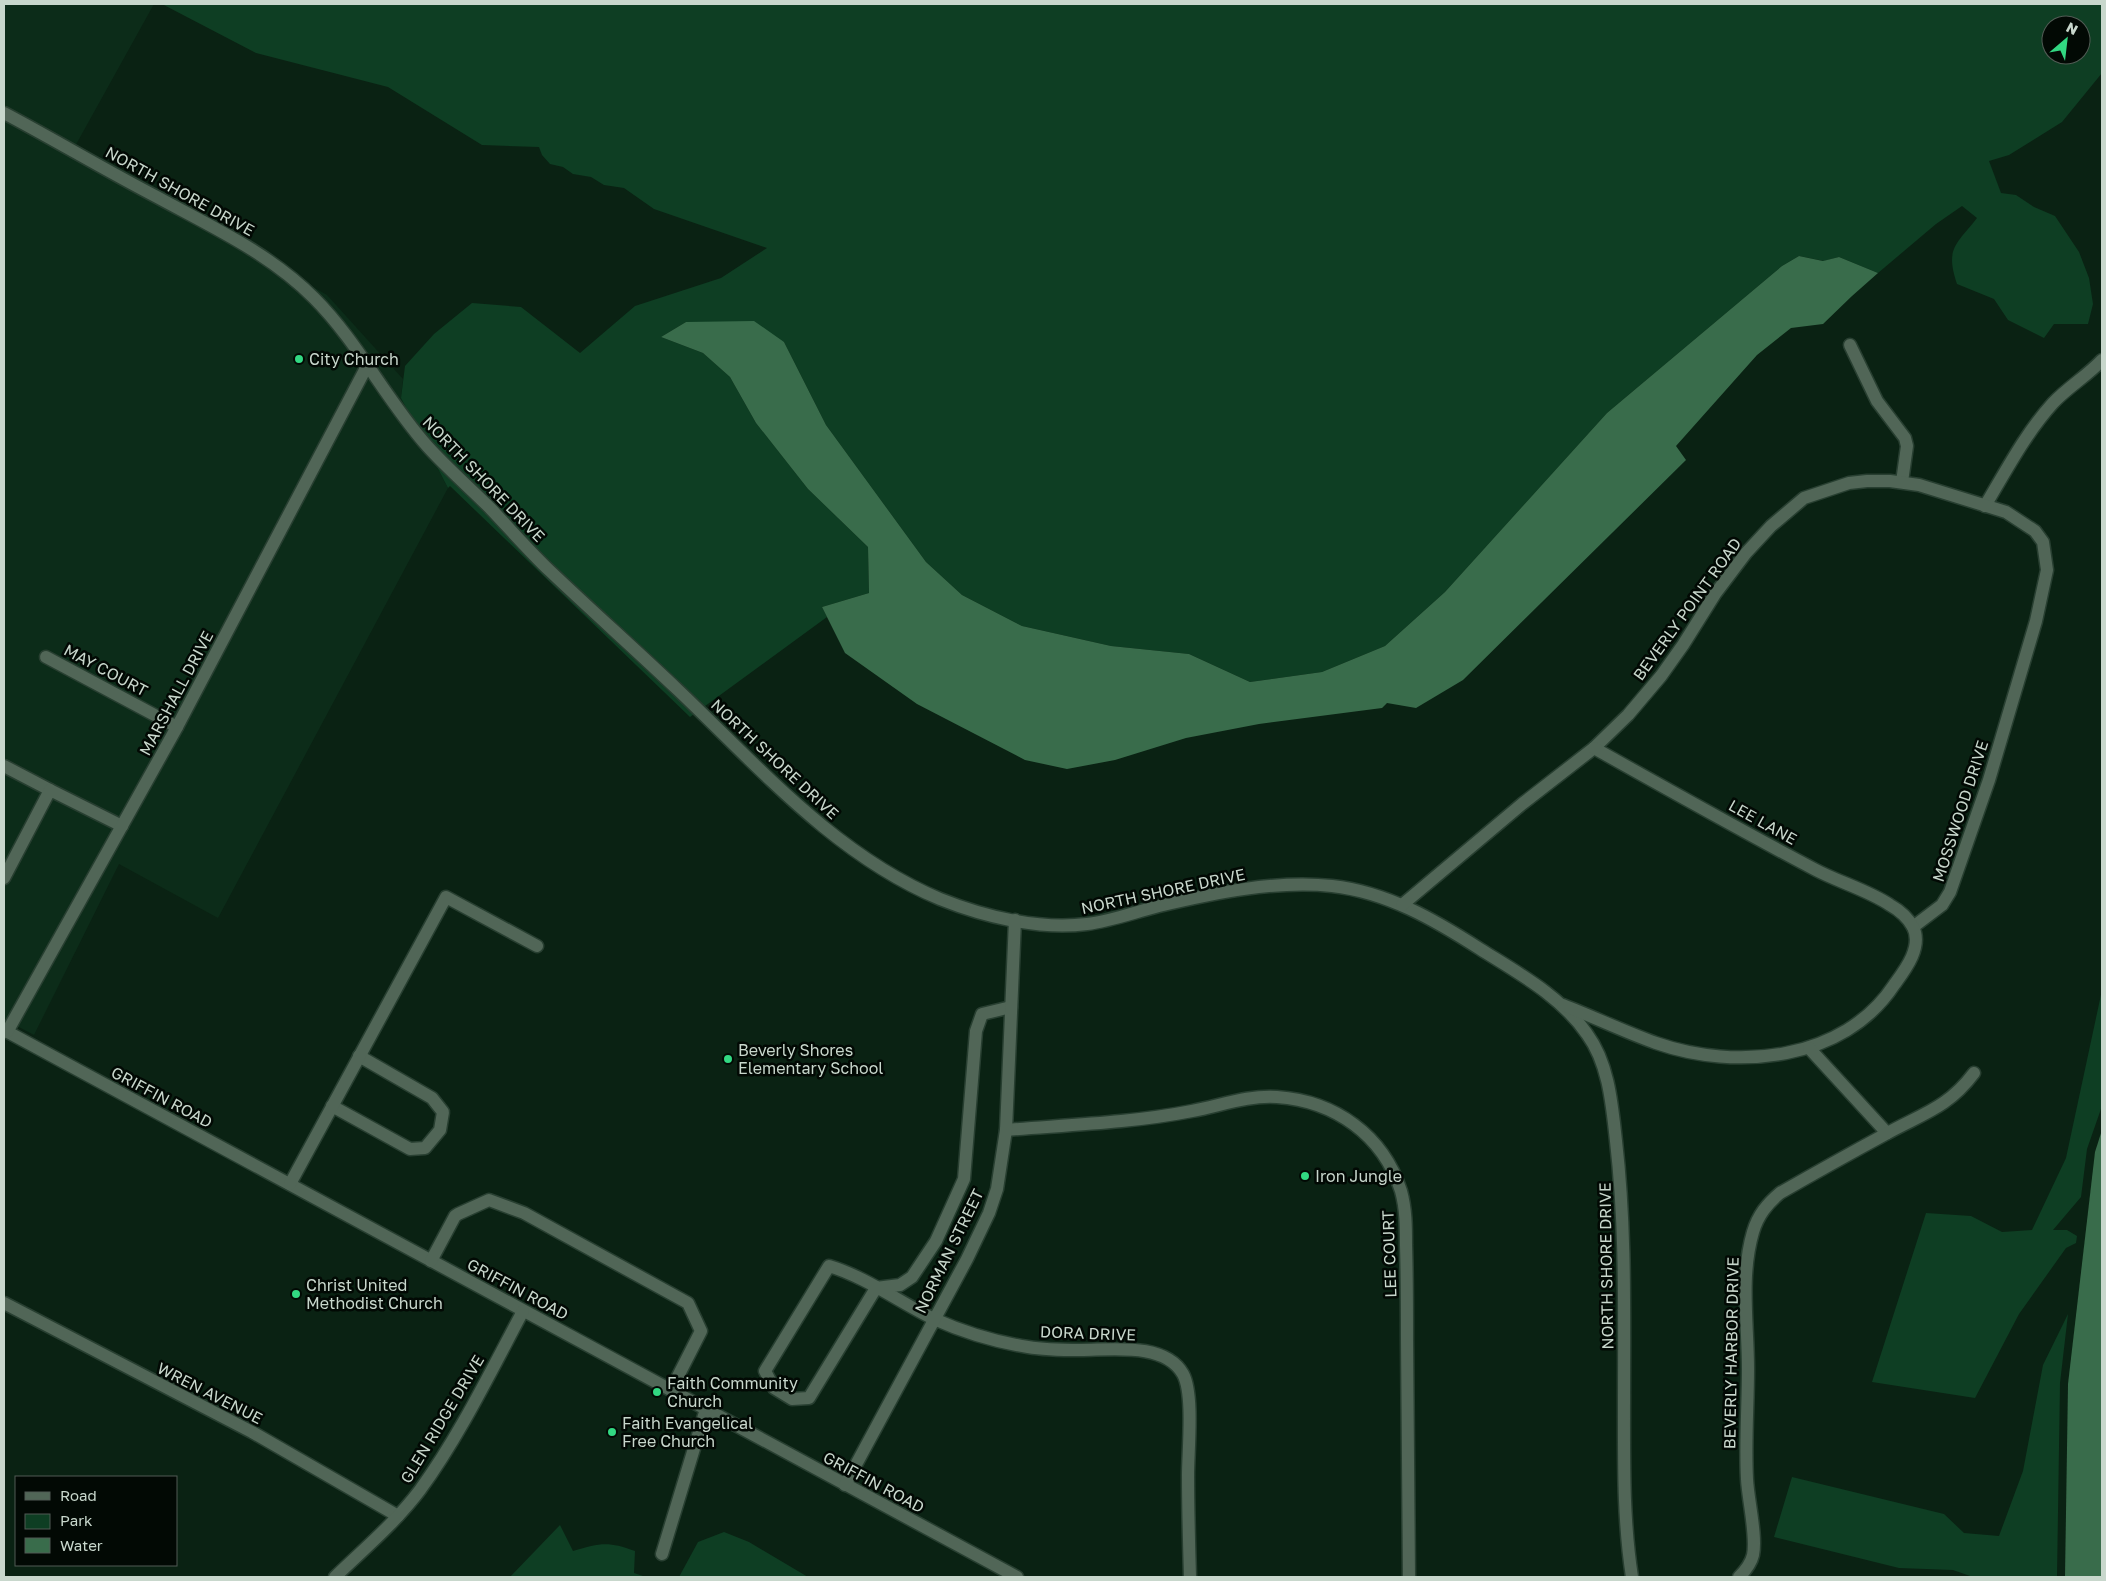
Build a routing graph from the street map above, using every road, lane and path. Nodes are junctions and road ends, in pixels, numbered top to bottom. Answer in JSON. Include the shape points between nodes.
{"nodes":[{"id":1,"x":4,"y":113,"type":"edge"},
{"id":2,"x":1850,"y":345,"type":"dead end"},
{"id":3,"x":2102,"y":360,"type":"edge"},
{"id":4,"x":367,"y":366,"type":"junction"},
{"id":5,"x":1902,"y":482,"type":"junction"},
{"id":6,"x":1985,"y":506,"type":"junction"},
{"id":7,"x":46,"y":657,"type":"dead end"},
{"id":8,"x":177,"y":727,"type":"junction"},
{"id":9,"x":1594,"y":748,"type":"junction"},
{"id":10,"x":4,"y":766,"type":"edge"},
{"id":11,"x":50,"y":790,"type":"junction"},
{"id":12,"x":122,"y":826,"type":"junction"},
{"id":13,"x":4,"y":878,"type":"edge"},
{"id":14,"x":1402,"y":905,"type":"junction"},
{"id":15,"x":1014,"y":920,"type":"junction"},
{"id":16,"x":1913,"y":927,"type":"junction"},
{"id":17,"x":538,"y":946,"type":"dead end"},
{"id":18,"x":1558,"y":1003,"type":"junction"},
{"id":19,"x":1011,"y":1007,"type":"junction"},
{"id":20,"x":6,"y":1031,"type":"edge"},
{"id":21,"x":1809,"y":1048,"type":"junction"},
{"id":22,"x":359,"y":1056,"type":"junction"},
{"id":23,"x":1974,"y":1073,"type":"dead end"},
{"id":24,"x":332,"y":1106,"type":"junction"},
{"id":25,"x":1006,"y":1130,"type":"junction"},
{"id":26,"x":1887,"y":1133,"type":"junction"},
{"id":27,"x":290,"y":1184,"type":"junction"},
{"id":28,"x":431,"y":1261,"type":"junction"},
{"id":29,"x":876,"y":1288,"type":"junction"},
{"id":30,"x":4,"y":1303,"type":"edge"},
{"id":31,"x":524,"y":1311,"type":"junction"},
{"id":32,"x":934,"y":1319,"type":"junction"},
{"id":33,"x":671,"y":1390,"type":"junction"},
{"id":34,"x":706,"y":1409,"type":"junction"},
{"id":35,"x":845,"y":1485,"type":"junction"},
{"id":36,"x":398,"y":1516,"type":"junction"},
{"id":37,"x":662,"y":1554,"type":"dead end"},
{"id":38,"x":335,"y":1577,"type":"edge"},
{"id":39,"x":1017,"y":1577,"type":"edge"},
{"id":40,"x":1190,"y":1577,"type":"edge"},
{"id":41,"x":1409,"y":1577,"type":"edge"},
{"id":42,"x":1632,"y":1577,"type":"edge"},
{"id":43,"x":1739,"y":1577,"type":"edge"}],
"edges":[{"from":1,"to":4,"type":"street","name":"NORTH SHORE DRIVE","via":[[239,240],[314,297]]},
{"from":2,"to":5,"type":"street","via":[[1877,401],[1905,438],[1907,446]]},
{"from":3,"to":6,"type":"street","via":[[2054,402],[2030,430]]},
{"from":4,"to":8,"type":"street","name":"MARSHALL DRIVE"},
{"from":4,"to":15,"type":"street","name":"NORTH SHORE DRIVE","via":[[430,449],[546,567],[789,798],[836,838],[908,883],[966,908]]},
{"from":5,"to":6,"type":"street","name":"BEVERLY POINT ROAD"},
{"from":5,"to":9,"type":"street","name":"BEVERLY POINT ROAD","via":[[1849,483],[1804,498],[1771,526],[1715,594],[1661,676]]},
{"from":6,"to":16,"type":"street","name":"MOSSWOOD DRIVE","via":[[2006,512],[2035,531],[2043,542],[2046,570],[2036,621],[1989,780],[1950,892],[1932,915]]},
{"from":7,"to":8,"type":"street","name":"MAY COURT"},
{"from":8,"to":12,"type":"street","name":"MARSHALL DRIVE"},
{"from":9,"to":14,"type":"street","name":"BEVERLY POINT ROAD"},
{"from":9,"to":16,"type":"street","name":"LEE LANE","via":[[1835,880],[1891,905]]},
{"from":10,"to":11,"type":"street"},
{"from":11,"to":12,"type":"street"},
{"from":11,"to":13,"type":"street"},
{"from":12,"to":20,"type":"street","name":"MARSHALL DRIVE"},
{"from":14,"to":15,"type":"street","name":"NORTH SHORE DRIVE","via":[[1330,885],[1301,885],[1233,892],[1083,925]]},
{"from":14,"to":18,"type":"street","name":"NORTH SHORE DRIVE","via":[[1443,925]]},
{"from":15,"to":19,"type":"street","name":"NORMAN STREET"},
{"from":16,"to":21,"type":"street","via":[[1915,945],[1910,962],[1886,999],[1845,1031]]},
{"from":17,"to":22,"type":"street","via":[[446,897]]},
{"from":18,"to":21,"type":"street","via":[[1657,1043],[1694,1052],[1728,1057],[1764,1056]]},
{"from":18,"to":42,"type":"street","name":"NORTH SHORE DRIVE","via":[[1591,1039],[1610,1096],[1624,1228],[1624,1485]]},
{"from":19,"to":25,"type":"street","name":"NORMAN STREET"},
{"from":19,"to":29,"type":"street","via":[[982,1014],[976,1031],[964,1179],[936,1241],[912,1277],[900,1285]]},
{"from":20,"to":27,"type":"street","name":"GRIFFIN ROAD"},
{"from":21,"to":26,"type":"street"},
{"from":22,"to":24,"type":"street"},
{"from":22,"to":24,"type":"street","via":[[432,1098],[443,1112],[440,1130],[425,1148],[410,1149]]},
{"from":23,"to":26,"type":"street","name":"BEVERLY HARBOR DRIVE","via":[[1955,1096],[1941,1106]]},
{"from":24,"to":27,"type":"street"},
{"from":25,"to":32,"type":"street","name":"NORMAN STREET","via":[[997,1189],[989,1213]]},
{"from":25,"to":41,"type":"street","name":"LEE COURT","via":[[1135,1119],[1270,1096],[1324,1106],[1361,1128],[1390,1168],[1405,1210]]},
{"from":26,"to":43,"type":"street","name":"BEVERLY HARBOR DRIVE","via":[[1780,1193],[1766,1204],[1752,1232],[1746,1305],[1746,1456],[1754,1540],[1753,1555]]},
{"from":27,"to":28,"type":"street","name":"GRIFFIN ROAD"},
{"from":28,"to":31,"type":"street","name":"GRIFFIN ROAD"},
{"from":28,"to":33,"type":"street","via":[[455,1216],[489,1200],[533,1218],[688,1303],[701,1331]]},
{"from":29,"to":29,"type":"street","name":"DORA DRIVE","via":[[829,1266],[765,1371],[774,1388],[792,1399],[809,1398]]},
{"from":29,"to":32,"type":"street","name":"DORA DRIVE"},
{"from":30,"to":36,"type":"street","name":"WREN AVENUE","via":[[252,1432]]},
{"from":31,"to":33,"type":"street","name":"GRIFFIN ROAD"},
{"from":31,"to":36,"type":"street","name":"GLEN RIDGE DRIVE","via":[[458,1429],[421,1489]]},
{"from":32,"to":35,"type":"street","name":"NORMAN STREET"},
{"from":32,"to":40,"type":"street","name":"DORA DRIVE","via":[[1001,1342],[1030,1348],[1134,1349],[1154,1353],[1170,1361],[1182,1373],[1190,1425]]},
{"from":33,"to":34,"type":"street","name":"GRIFFIN ROAD"},
{"from":34,"to":35,"type":"street","name":"GRIFFIN ROAD"},
{"from":34,"to":37,"type":"street"},
{"from":35,"to":39,"type":"street","name":"GRIFFIN ROAD"},
{"from":36,"to":38,"type":"street","name":"GLEN RIDGE DRIVE"}]}
